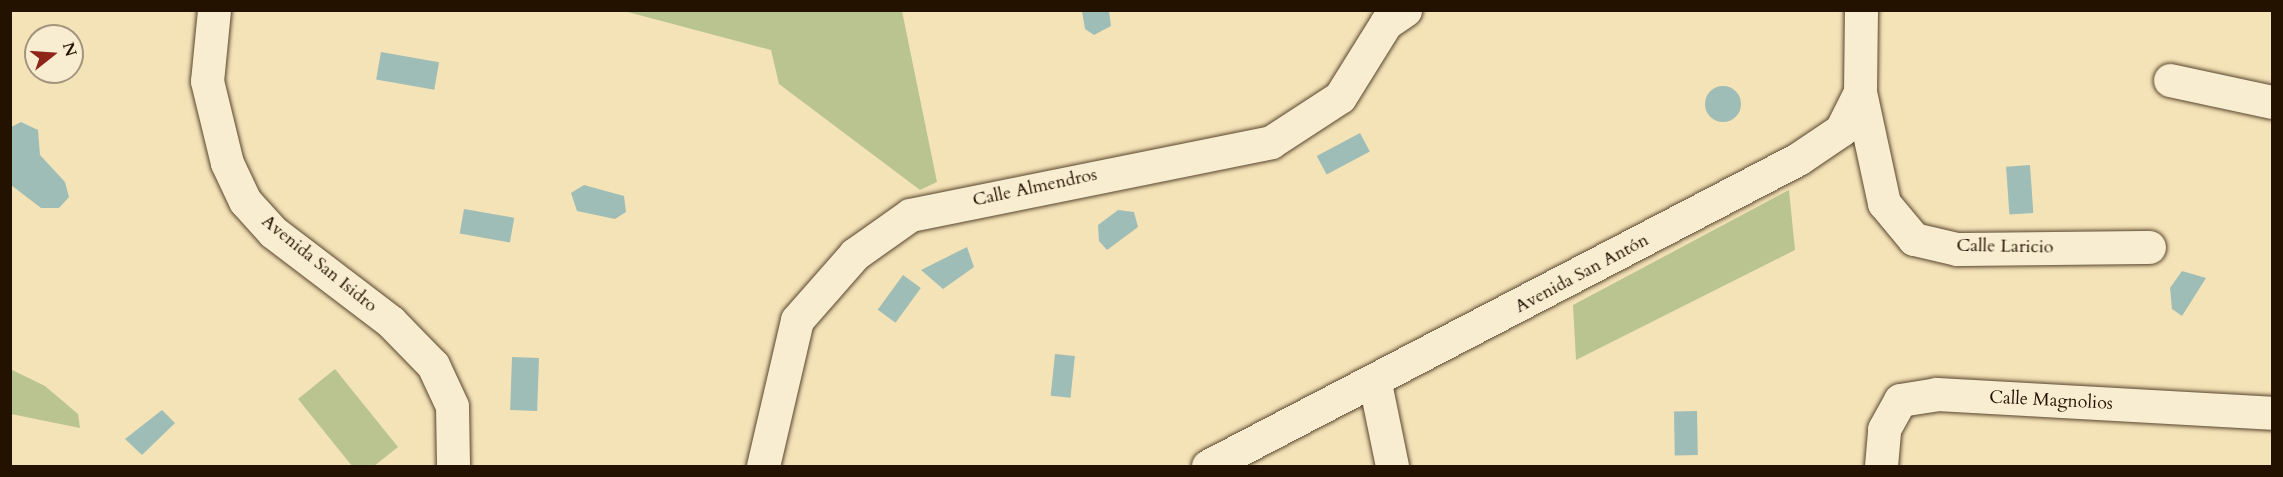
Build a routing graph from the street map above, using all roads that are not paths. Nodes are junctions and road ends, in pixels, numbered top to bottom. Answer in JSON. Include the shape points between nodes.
{"nodes":[{"id":1,"x":214,"y":10,"type":"edge"},
{"id":2,"x":1405,"y":10,"type":"edge"},
{"id":3,"x":1861,"y":10,"type":"edge"},
{"id":4,"x":2170,"y":80,"type":"dead end"},
{"id":5,"x":1860,"y":92,"type":"junction"},
{"id":6,"x":2272,"y":102,"type":"edge"},
{"id":7,"x":2149,"y":247,"type":"dead end"},
{"id":8,"x":1375,"y":383,"type":"junction"},
{"id":9,"x":2272,"y":413,"type":"edge"},
{"id":10,"x":453,"y":466,"type":"edge"},
{"id":11,"x":763,"y":466,"type":"edge"},
{"id":12,"x":1208,"y":466,"type":"edge"},
{"id":13,"x":1392,"y":466,"type":"edge"},
{"id":14,"x":1881,"y":466,"type":"edge"}],
"edges":[{"from":1,"to":10,"type":"street","name":"Avenida San Isidro","via":[[207,81],[227,163],[245,201],[273,232],[392,322],[433,365],[452,406]]},
{"from":2,"to":11,"type":"street","name":"Calle Almendros","via":[[1386,23],[1340,97],[1271,142],[910,215],[855,254],[797,321]]},
{"from":3,"to":5,"type":"street","name":"Avenida San Antón"},
{"from":4,"to":6,"type":"street"},
{"from":5,"to":7,"type":"street","name":"Calle Laricio","via":[[1884,203],[1914,239],[1957,249]]},
{"from":5,"to":8,"type":"street","name":"Avenida San Antón","via":[[1841,130],[1798,159]]},
{"from":8,"to":12,"type":"street","name":"Avenida San Antón"},
{"from":8,"to":13,"type":"street"},
{"from":9,"to":14,"type":"street","name":"Calle Magnolios","via":[[1936,394],[1900,400],[1884,429]]}]}
